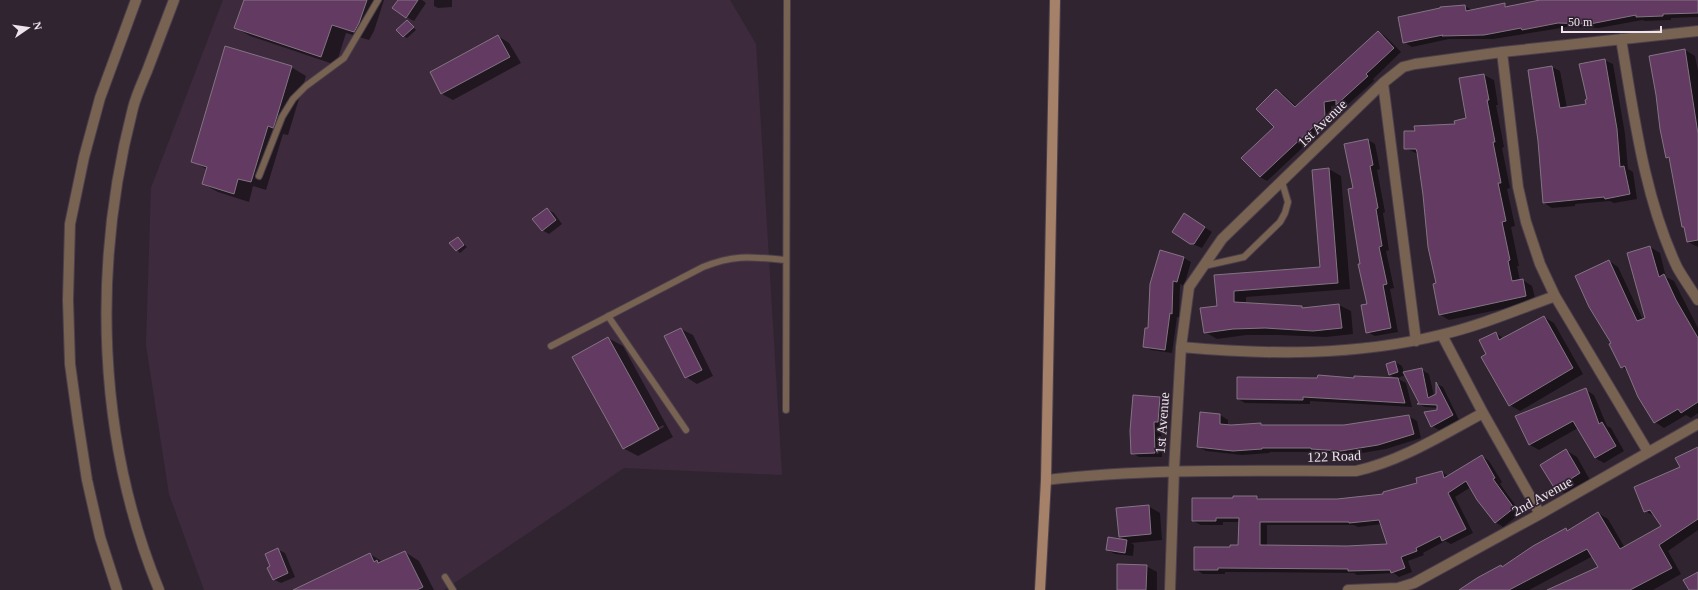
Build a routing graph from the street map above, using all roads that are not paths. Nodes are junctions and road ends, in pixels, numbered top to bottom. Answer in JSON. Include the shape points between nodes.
{"nodes":[{"id":1,"x":136,"y":0,"type":"edge"},
{"id":2,"x":174,"y":0,"type":"edge"},
{"id":3,"x":378,"y":0,"type":"edge"},
{"id":4,"x":787,"y":0,"type":"edge"},
{"id":5,"x":1055,"y":0,"type":"edge"},
{"id":6,"x":1698,"y":31,"type":"edge"},
{"id":7,"x":1621,"y":39,"type":"junction"},
{"id":8,"x":1502,"y":52,"type":"junction"},
{"id":9,"x":1383,"y":83,"type":"junction"},
{"id":10,"x":258,"y":176,"type":"dead end"},
{"id":11,"x":1282,"y":182,"type":"junction"},
{"id":12,"x":786,"y":260,"type":"junction"},
{"id":13,"x":1202,"y":266,"type":"junction"},
{"id":14,"x":1555,"y":296,"type":"junction"},
{"id":15,"x":1698,"y":300,"type":"edge"},
{"id":16,"x":608,"y":316,"type":"junction"},
{"id":17,"x":1442,"y":335,"type":"junction"},
{"id":18,"x":1416,"y":341,"type":"junction"},
{"id":19,"x":551,"y":346,"type":"dead end"},
{"id":20,"x":1181,"y":347,"type":"junction"},
{"id":21,"x":786,"y":410,"type":"dead end"},
{"id":22,"x":1483,"y":413,"type":"junction"},
{"id":23,"x":1698,"y":424,"type":"edge"},
{"id":24,"x":686,"y":430,"type":"dead end"},
{"id":25,"x":1648,"y":452,"type":"junction"},
{"id":26,"x":1174,"y":470,"type":"junction"},
{"id":27,"x":1046,"y":480,"type":"junction"},
{"id":28,"x":1540,"y":514,"type":"junction"},
{"id":29,"x":445,"y":576,"type":"dead end"},
{"id":30,"x":1398,"y":589,"type":"edge"},
{"id":31,"x":118,"y":590,"type":"edge"},
{"id":32,"x":159,"y":590,"type":"edge"},
{"id":33,"x":453,"y":590,"type":"edge"},
{"id":34,"x":1040,"y":590,"type":"edge"},
{"id":35,"x":1170,"y":590,"type":"edge"},
{"id":36,"x":1348,"y":590,"type":"edge"}],
"edges":[{"from":1,"to":31,"type":"street","via":[[100,98],[84,157],[70,232],[70,364],[87,480],[100,537]]},
{"from":2,"to":32,"type":"street","via":[[133,107],[116,183],[108,251],[106,301],[108,366],[123,473]]},
{"from":3,"to":10,"type":"lane","via":[[344,58],[293,99],[282,117]]},
{"from":4,"to":12,"type":"lane"},
{"from":5,"to":27,"type":"main road"},
{"from":6,"to":7,"type":"street","name":"1st Avenue"},
{"from":7,"to":8,"type":"street","name":"1st Avenue"},
{"from":7,"to":15,"type":"street","via":[[1640,146],[1652,192],[1678,267]]},
{"from":8,"to":9,"type":"street","name":"1st Avenue","via":[[1403,67]]},
{"from":8,"to":14,"type":"street","via":[[1518,187],[1540,264]]},
{"from":9,"to":11,"type":"street","name":"1st Avenue"},
{"from":9,"to":18,"type":"street"},
{"from":11,"to":13,"type":"street","name":"1st Avenue","via":[[1222,239]]},
{"from":11,"to":13,"type":"lane","via":[[1288,202],[1280,222],[1244,257]]},
{"from":12,"to":16,"type":"lane","via":[[747,256],[719,260]]},
{"from":12,"to":21,"type":"lane"},
{"from":13,"to":20,"type":"street","name":"1st Avenue","via":[[1189,287]]},
{"from":14,"to":17,"type":"street"},
{"from":14,"to":25,"type":"street"},
{"from":16,"to":19,"type":"lane"},
{"from":16,"to":24,"type":"lane"},
{"from":17,"to":18,"type":"street"},
{"from":17,"to":22,"type":"street"},
{"from":18,"to":20,"type":"street","via":[[1330,352],[1268,352]]},
{"from":20,"to":26,"type":"street","name":"1st Avenue"},
{"from":22,"to":26,"type":"street","name":"122 Road","via":[[1405,454],[1378,466],[1356,471]]},
{"from":22,"to":28,"type":"street"},
{"from":23,"to":25,"type":"street","name":"2nd Avenue"},
{"from":25,"to":28,"type":"street","name":"2nd Avenue"},
{"from":26,"to":27,"type":"street","name":"122 Road","via":[[1096,474]]},
{"from":26,"to":35,"type":"street","name":"1st Avenue"},
{"from":27,"to":34,"type":"main road"},
{"from":28,"to":30,"type":"street","name":"2nd Avenue","via":[[1414,583]]},
{"from":29,"to":33,"type":"lane"},
{"from":30,"to":36,"type":"street","name":"2nd Avenue"}]}
